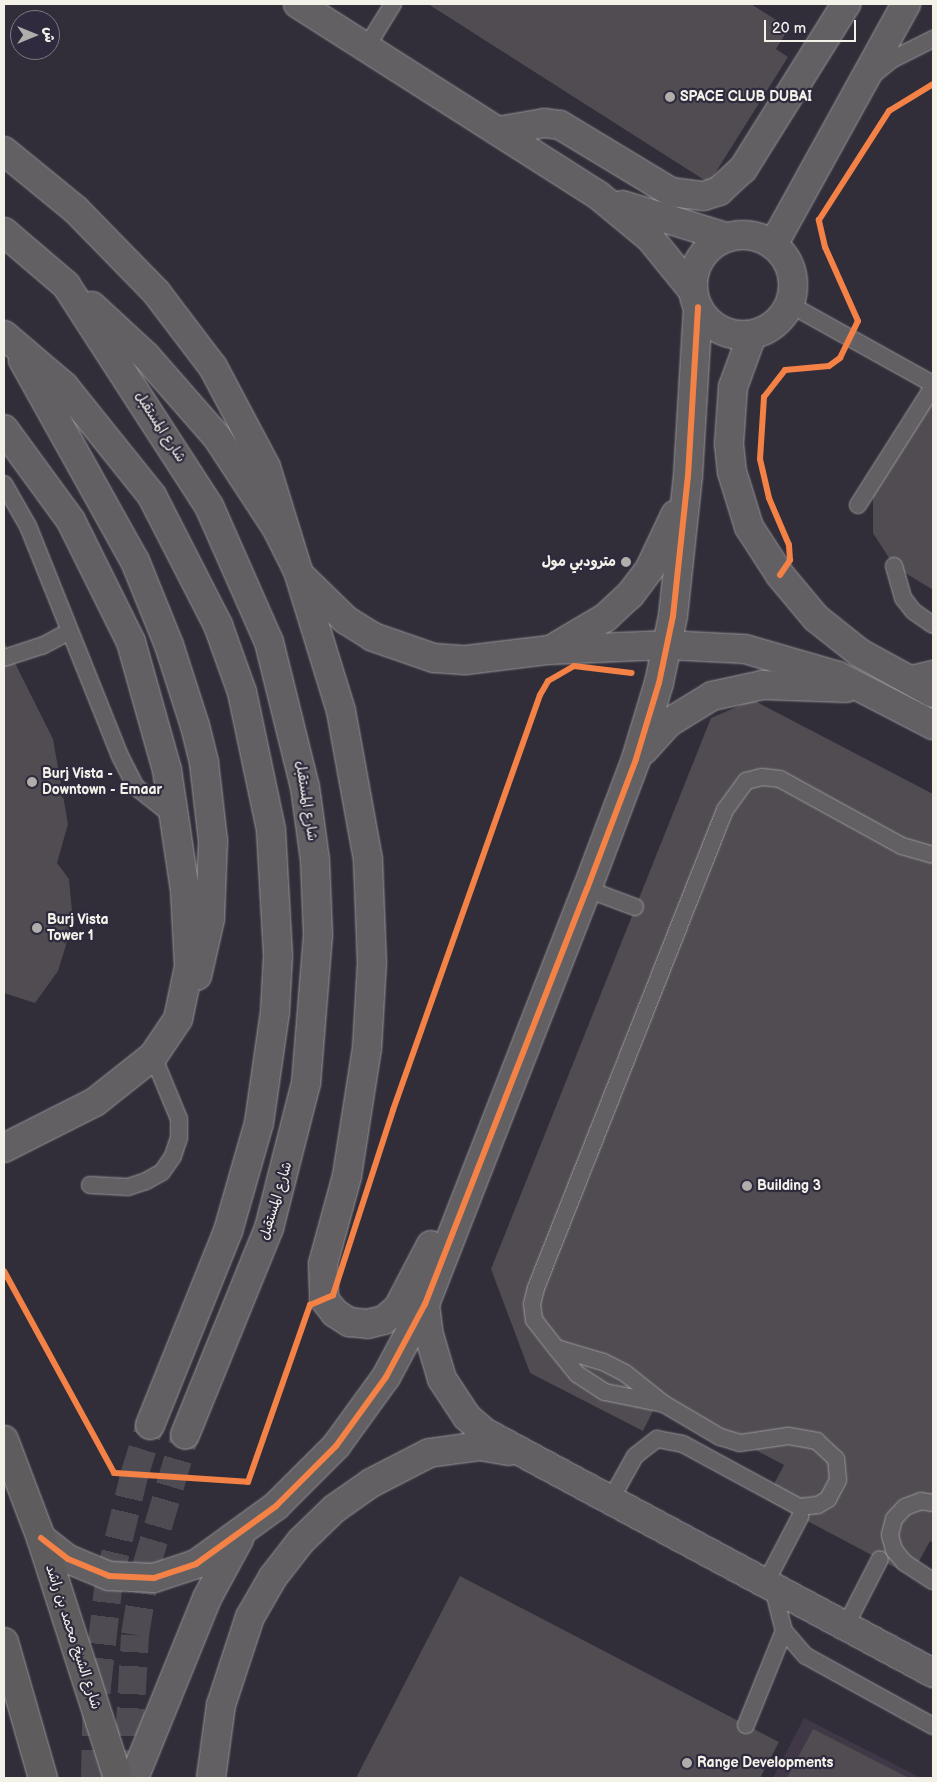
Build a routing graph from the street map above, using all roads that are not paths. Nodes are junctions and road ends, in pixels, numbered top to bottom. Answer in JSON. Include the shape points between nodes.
{"nodes":[{"id":1,"x":298,"y":4,"type":"edge"},
{"id":2,"x":393,"y":4,"type":"edge"},
{"id":3,"x":846,"y":4,"type":"edge"},
{"id":4,"x":906,"y":4,"type":"edge"},
{"id":5,"x":933,"y":39,"type":"edge"},
{"id":6,"x":366,"y":48,"type":"junction"},
{"id":7,"x":860,"y":88,"type":"junction"},
{"id":8,"x":498,"y":131,"type":"junction"},
{"id":9,"x":4,"y":152,"type":"edge"},
{"id":10,"x":598,"y":195,"type":"junction"},
{"id":11,"x":4,"y":232,"type":"edge"},
{"id":12,"x":726,"y":237,"type":"junction"},
{"id":13,"x":773,"y":245,"type":"junction"},
{"id":14,"x":66,"y":285,"type":"junction"},
{"id":15,"x":695,"y":299,"type":"junction"},
{"id":16,"x":789,"y":304,"type":"junction"},
{"id":17,"x":752,"y":335,"type":"junction"},
{"id":18,"x":8,"y":339,"type":"edge"},
{"id":19,"x":933,"y":386,"type":"edge"},
{"id":20,"x":4,"y":429,"type":"edge"},
{"id":21,"x":688,"y":476,"type":"junction"},
{"id":22,"x":4,"y":484,"type":"edge"},
{"id":23,"x":858,"y":505,"type":"dead end"},
{"id":24,"x":894,"y":566,"type":"dead end"},
{"id":25,"x":300,"y":574,"type":"junction"},
{"id":26,"x":933,"y":625,"type":"edge"},
{"id":27,"x":68,"y":632,"type":"junction"},
{"id":28,"x":667,"y":645,"type":"junction"},
{"id":29,"x":549,"y":650,"type":"junction"},
{"id":30,"x":4,"y":658,"type":"edge"},
{"id":31,"x":933,"y":669,"type":"edge"},
{"id":32,"x":902,"y":676,"type":"junction"},
{"id":33,"x":867,"y":689,"type":"junction"},
{"id":34,"x":933,"y":693,"type":"edge"},
{"id":35,"x":933,"y":725,"type":"edge"},
{"id":36,"x":636,"y":759,"type":"junction"},
{"id":37,"x":174,"y":817,"type":"junction"},
{"id":38,"x":933,"y":855,"type":"edge"},
{"id":39,"x":587,"y":889,"type":"junction"},
{"id":40,"x":636,"y":907,"type":"dead end"},
{"id":41,"x":183,"y":1005,"type":"junction"},
{"id":42,"x":153,"y":1056,"type":"junction"},
{"id":43,"x":4,"y":1148,"type":"edge"},
{"id":44,"x":471,"y":1184,"type":"junction"},
{"id":45,"x":90,"y":1185,"type":"dead end"},
{"id":46,"x":425,"y":1304,"type":"junction"},
{"id":47,"x":556,"y":1348,"type":"junction"},
{"id":48,"x":664,"y":1404,"type":"junction"},
{"id":49,"x":150,"y":1425,"type":"tunnel mouth"},
{"id":50,"x":185,"y":1435,"type":"tunnel mouth"},
{"id":51,"x":4,"y":1440,"type":"edge"},
{"id":52,"x":522,"y":1455,"type":"junction"},
{"id":53,"x":610,"y":1502,"type":"junction"},
{"id":54,"x":933,"y":1503,"type":"edge"},
{"id":55,"x":800,"y":1517,"type":"dead end"},
{"id":56,"x":243,"y":1533,"type":"junction"},
{"id":57,"x":41,"y":1538,"type":"junction"},
{"id":58,"x":880,"y":1559,"type":"dead end"},
{"id":59,"x":933,"y":1581,"type":"edge"},
{"id":60,"x":769,"y":1586,"type":"junction"},
{"id":61,"x":845,"y":1626,"type":"junction"},
{"id":62,"x":784,"y":1631,"type":"junction"},
{"id":63,"x":4,"y":1642,"type":"edge"},
{"id":64,"x":933,"y":1673,"type":"edge"},
{"id":65,"x":746,"y":1725,"type":"dead end"},
{"id":66,"x":933,"y":1726,"type":"edge"},
{"id":67,"x":43,"y":1778,"type":"edge"},
{"id":68,"x":118,"y":1778,"type":"edge"},
{"id":69,"x":134,"y":1778,"type":"edge"},
{"id":70,"x":211,"y":1778,"type":"edge"}],
"edges":[{"from":1,"to":6,"type":"street"},
{"from":2,"to":6,"type":"lane"},
{"from":3,"to":8,"type":"street","via":[[743,169],[719,191],[704,196],[671,192],[560,125],[544,123]]},
{"from":4,"to":7,"type":"street"},
{"from":5,"to":7,"type":"lane","via":[[893,60]]},
{"from":6,"to":8,"type":"street"},
{"from":7,"to":13,"type":"street"},
{"from":8,"to":10,"type":"street"},
{"from":9,"to":25,"type":"street","via":[[118,250],[192,336],[233,400],[262,458]]},
{"from":10,"to":12,"type":"street","via":[[661,220]]},
{"from":10,"to":15,"type":"street","via":[[650,238]]},
{"from":11,"to":14,"type":"street","name":"شارع المستقبل"},
{"from":12,"to":13,"type":"street","via":[[758,237]]},
{"from":12,"to":15,"type":"street","via":[[700,258]]},
{"from":13,"to":16,"type":"street","via":[[792,272]]},
{"from":14,"to":25,"type":"street","via":[[107,319],[183,395],[248,481]]},
{"from":14,"to":50,"type":"street","name":"شارع المستقبل","via":[[172,442],[242,573],[269,642],[290,714],[305,787],[314,860],[318,935],[314,1009],[306,1084],[290,1156],[269,1228]]},
{"from":15,"to":17,"type":"street","via":[[711,324],[730,334]]},
{"from":15,"to":21,"type":"street"},
{"from":16,"to":17,"type":"street","via":[[781,319]]},
{"from":16,"to":19,"type":"lane"},
{"from":17,"to":32,"type":"street","via":[[733,386],[729,425],[732,472],[749,527],[780,576],[816,618],[860,653]]},
{"from":18,"to":41,"type":"street","via":[[135,561],[169,645],[202,754],[210,802],[214,880],[204,957]]},
{"from":18,"to":49,"type":"street","via":[[64,386],[110,439],[152,496],[218,625],[242,692],[271,830],[278,956],[272,1040],[259,1123],[228,1231]]},
{"from":19,"to":23,"type":"lane"},
{"from":20,"to":37,"type":"street","via":[[72,521],[114,601],[145,685],[167,770]]},
{"from":21,"to":28,"type":"street"},
{"from":21,"to":29,"type":"street","via":[[666,540],[630,595],[579,636]]},
{"from":22,"to":27,"type":"lane","via":[[28,526]]},
{"from":24,"to":26,"type":"lane","via":[[903,598],[913,611]]},
{"from":25,"to":29,"type":"street","via":[[346,620],[403,650],[466,660]]},
{"from":25,"to":44,"type":"street","via":[[353,760],[371,911],[370,1005],[363,1091],[347,1176],[323,1264],[324,1299],[334,1313],[349,1322],[367,1324],[384,1320],[398,1308],[449,1214]]},
{"from":27,"to":30,"type":"lane","via":[[42,646]]},
{"from":27,"to":37,"type":"lane","via":[[136,787]]},
{"from":28,"to":29,"type":"street"},
{"from":28,"to":33,"type":"street","via":[[711,645],[777,656]]},
{"from":28,"to":36,"type":"street"},
{"from":31,"to":32,"type":"lane"},
{"from":32,"to":34,"type":"street"},
{"from":33,"to":35,"type":"street"},
{"from":33,"to":36,"type":"street","via":[[763,685],[712,696],[668,723]]},
{"from":36,"to":39,"type":"street"},
{"from":37,"to":41,"type":"street","via":[[186,899],[189,967]]},
{"from":38,"to":47,"type":"lane","via":[[902,846],[780,779],[762,776],[746,781],[734,793],[536,1288],[532,1304],[534,1320]]},
{"from":39,"to":40,"type":"lane"},
{"from":39,"to":44,"type":"street"},
{"from":41,"to":42,"type":"street","via":[[171,1033]]},
{"from":42,"to":43,"type":"street","via":[[95,1102]]},
{"from":42,"to":45,"type":"lane","via":[[179,1119],[179,1138],[173,1156],[162,1172],[146,1182],[128,1187]]},
{"from":44,"to":46,"type":"street"},
{"from":46,"to":52,"type":"street","via":[[434,1358],[454,1399],[484,1432]]},
{"from":46,"to":56,"type":"street","via":[[386,1377],[336,1446]]},
{"from":47,"to":48,"type":"lane","via":[[603,1362],[645,1387]]},
{"from":47,"to":48,"type":"lane","via":[[576,1374],[605,1392]]},
{"from":48,"to":53,"type":"lane","via":[[729,1441],[750,1442],[788,1436],[817,1441],[836,1460],[838,1480],[834,1489],[818,1505],[798,1507],[683,1444],[656,1439],[635,1456]]},
{"from":51,"to":57,"type":"main road","name":"شارع الشيخ محمد بن راشد"},
{"from":52,"to":53,"type":"street"},
{"from":52,"to":70,"type":"street","via":[[480,1446],[429,1453],[371,1483],[334,1509],[301,1541],[273,1577],[250,1617],[221,1705]]},
{"from":53,"to":60,"type":"street"},
{"from":54,"to":59,"type":"lane","via":[[921,1501],[905,1507],[894,1519],[890,1535],[894,1550],[905,1563]]},
{"from":55,"to":60,"type":"lane"},
{"from":56,"to":57,"type":"street","via":[[175,1572],[129,1578],[88,1570]]},
{"from":56,"to":69,"type":"street","via":[[207,1598]]},
{"from":57,"to":68,"type":"main road","name":"شارع الشيخ محمد بن راشد"},
{"from":58,"to":61,"type":"lane"},
{"from":60,"to":61,"type":"street"},
{"from":60,"to":62,"type":"lane"},
{"from":61,"to":64,"type":"street"},
{"from":62,"to":65,"type":"lane"},
{"from":62,"to":66,"type":"lane","via":[[806,1656]]},
{"from":63,"to":67,"type":"main road"}]}
